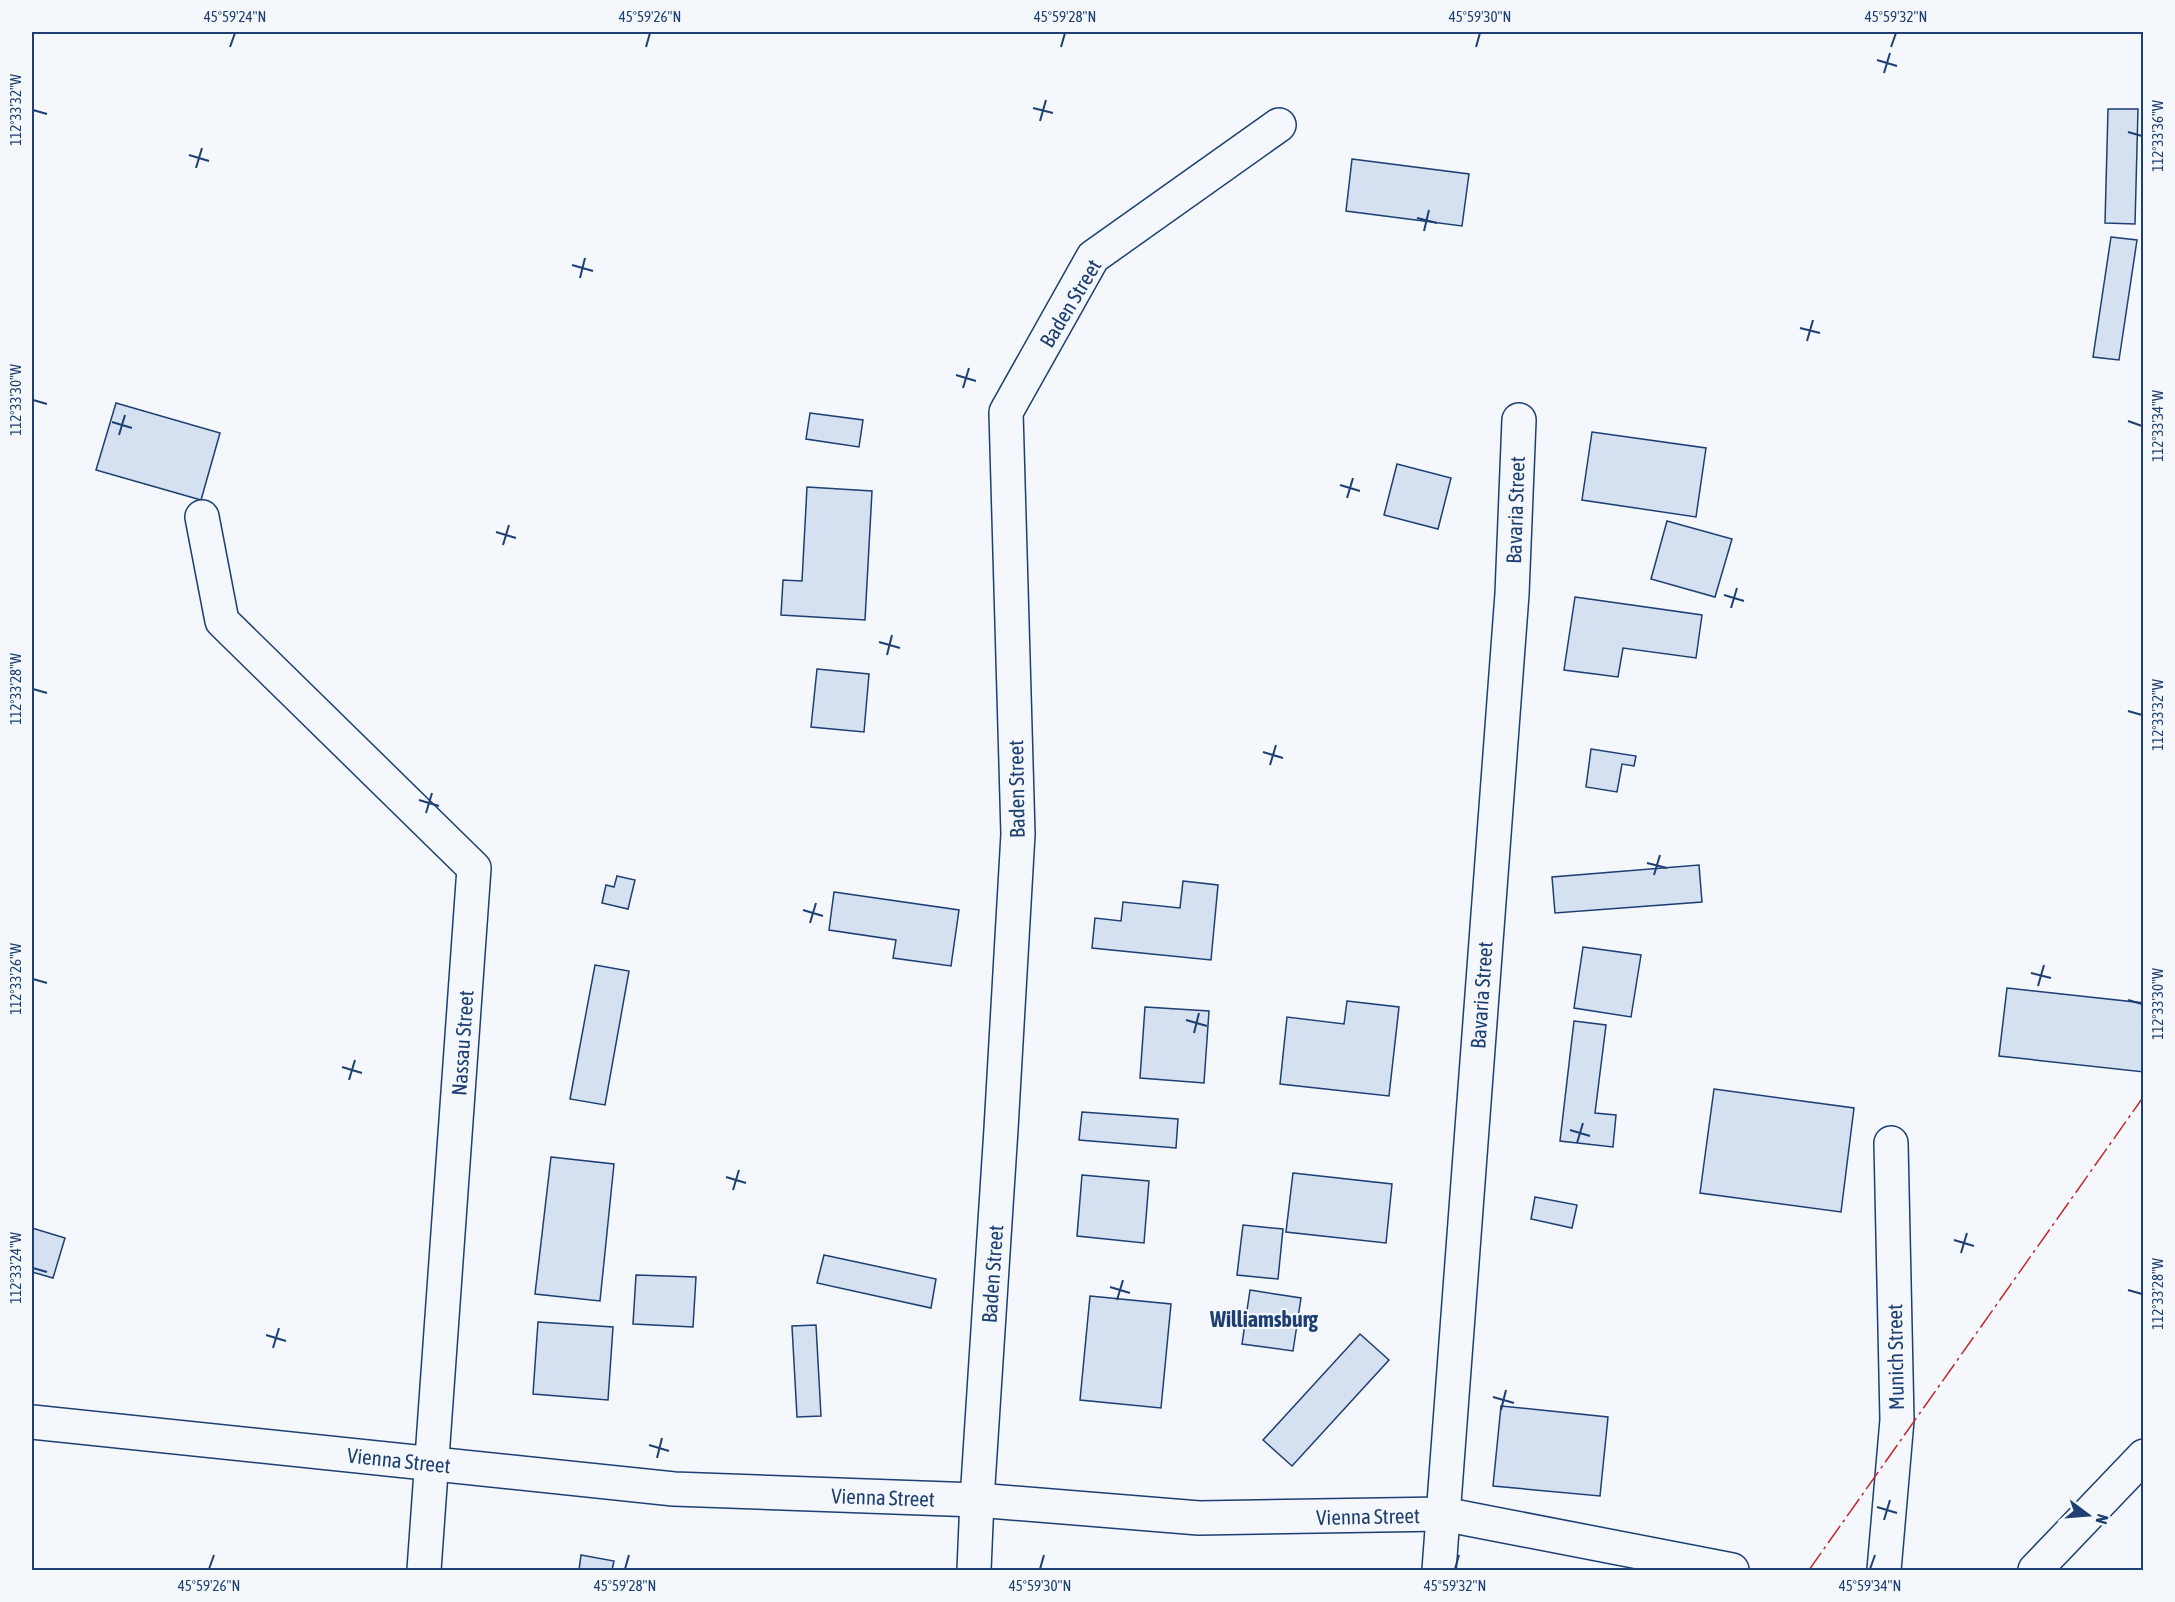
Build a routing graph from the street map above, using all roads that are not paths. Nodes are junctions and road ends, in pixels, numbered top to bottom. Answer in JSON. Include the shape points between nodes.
{"nodes":[{"id":1,"x":1279,"y":125,"type":"dead end"},
{"id":2,"x":1519,"y":420,"type":"dead end"},
{"id":3,"x":202,"y":517,"type":"dead end"},
{"id":4,"x":1891,"y":1143,"type":"dead end"},
{"id":5,"x":32,"y":1422,"type":"edge"},
{"id":6,"x":2144,"y":1456,"type":"edge"},
{"id":7,"x":433,"y":1463,"type":"junction"},
{"id":8,"x":977,"y":1500,"type":"junction"},
{"id":9,"x":1443,"y":1514,"type":"junction"},
{"id":10,"x":424,"y":1570,"type":"edge"},
{"id":11,"x":974,"y":1570,"type":"edge"},
{"id":12,"x":1439,"y":1570,"type":"edge"},
{"id":13,"x":1732,"y":1570,"type":"edge"},
{"id":14,"x":1884,"y":1570,"type":"edge"},
{"id":15,"x":2034,"y":1570,"type":"edge"}],
"edges":[{"from":1,"to":8,"type":"street","name":"Baden Street","via":[[1093,257],[1006,412],[1018,834]]},
{"from":2,"to":9,"type":"street","name":"Bavaria Street","via":[[1512,594]]},
{"from":3,"to":7,"type":"street","name":"Nassau Street","via":[[222,621],[474,868]]},
{"from":4,"to":14,"type":"street","name":"Munich Street","via":[[1897,1420]]},
{"from":5,"to":7,"type":"street","name":"Vienna Street"},
{"from":6,"to":15,"type":"street"},
{"from":7,"to":8,"type":"street","name":"Vienna Street","via":[[674,1489]]},
{"from":7,"to":10,"type":"street","name":"Nassau Street"},
{"from":8,"to":9,"type":"street","name":"Vienna Street","via":[[1199,1518]]},
{"from":8,"to":11,"type":"street","name":"Baden Street"},
{"from":9,"to":12,"type":"street","name":"Bavaria Street"},
{"from":9,"to":13,"type":"street","name":"Vienna Street"}]}
